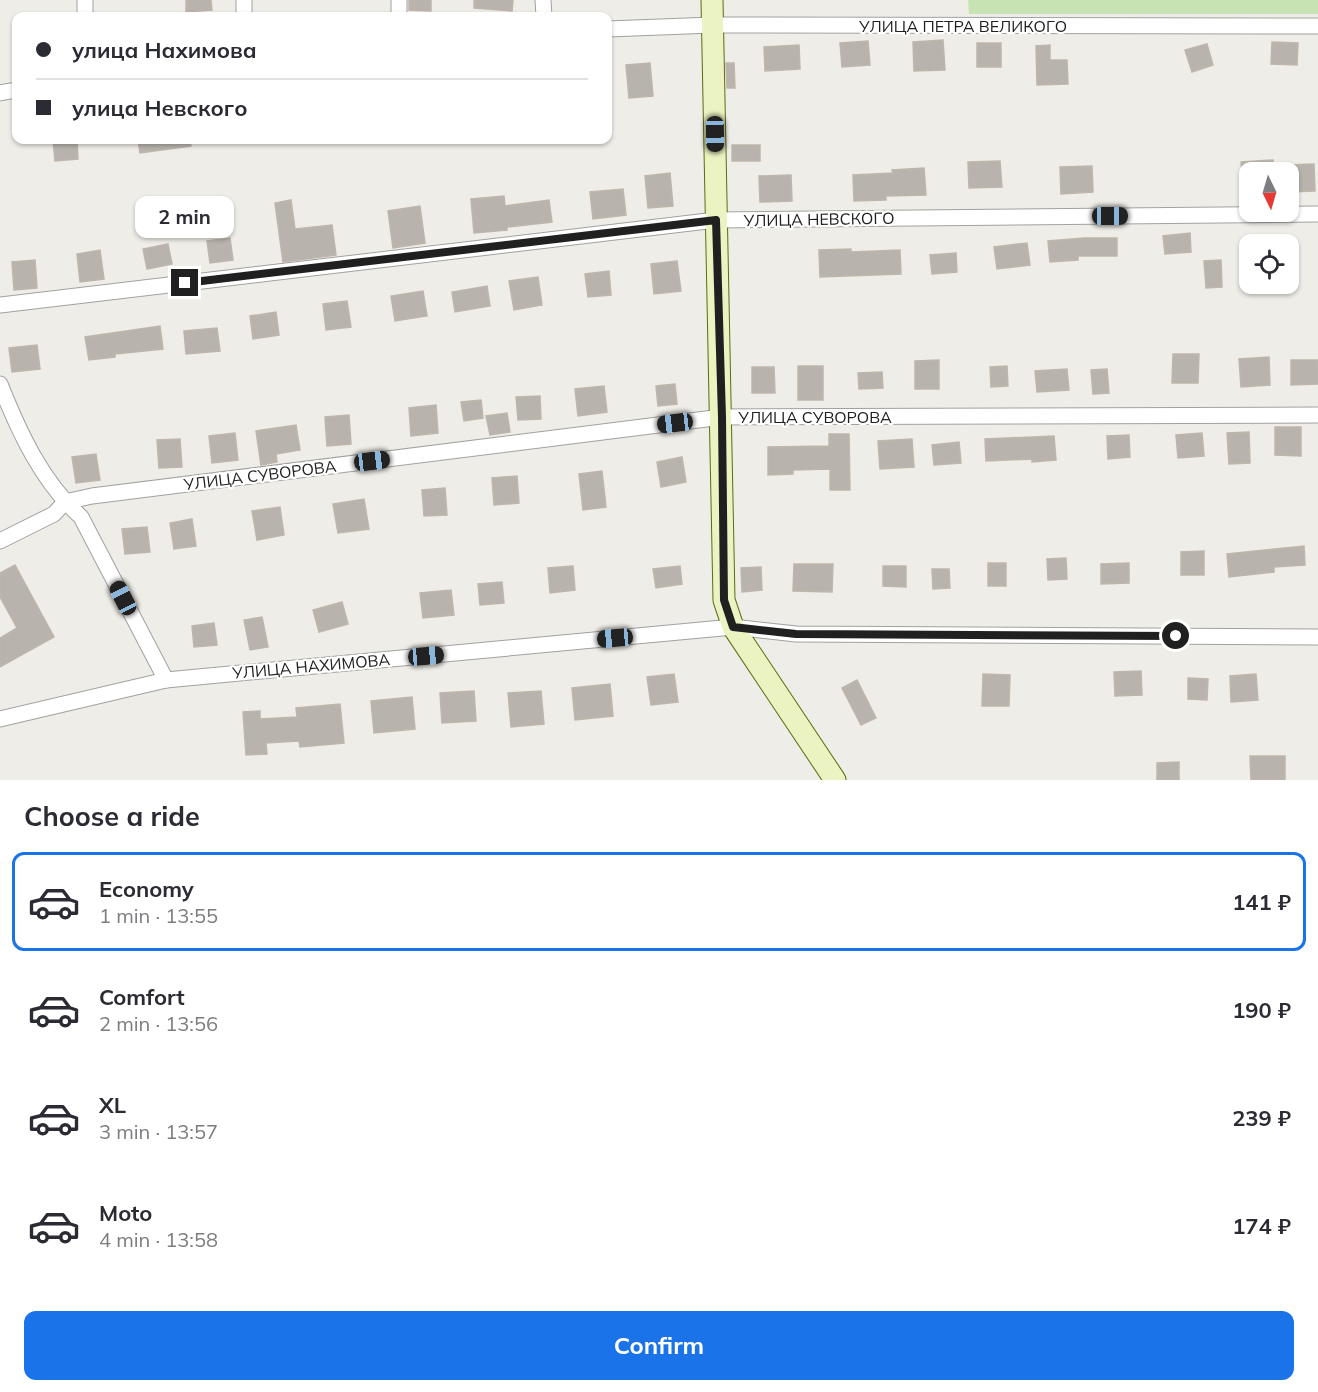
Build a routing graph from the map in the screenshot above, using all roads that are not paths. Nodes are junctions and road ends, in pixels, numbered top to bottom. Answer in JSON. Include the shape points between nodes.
{"nodes":[{"id":1,"x":712,"y":0,"type":"edge"},
{"id":2,"x":714,"y":26,"type":"junction"},
{"id":3,"x":1318,"y":26,"type":"edge"},
{"id":4,"x":612,"y":29,"type":"edge"},
{"id":5,"x":1318,"y":214,"type":"edge"},
{"id":6,"x":716,"y":220,"type":"junction"},
{"id":7,"x":0,"y":305,"type":"edge"},
{"id":8,"x":0,"y":384,"type":"edge"},
{"id":9,"x":1318,"y":416,"type":"edge"},
{"id":10,"x":722,"y":417,"type":"junction"},
{"id":11,"x":65,"y":502,"type":"junction"},
{"id":12,"x":0,"y":541,"type":"edge"},
{"id":13,"x":733,"y":627,"type":"junction"},
{"id":14,"x":1318,"y":637,"type":"edge"},
{"id":15,"x":165,"y":680,"type":"junction"},
{"id":16,"x":0,"y":719,"type":"edge"},
{"id":17,"x":835,"y":780,"type":"edge"}],
"edges":[{"from":1,"to":2,"type":"street"},
{"from":2,"to":3,"type":"street","name":"УЛИЦА ПЕТРА ВЕЛИКОГО"},
{"from":2,"to":4,"type":"street","name":"УЛИЦА ПЕТРА ВЕЛИКОГО"},
{"from":2,"to":6,"type":"street"},
{"from":5,"to":6,"type":"street","name":"УЛИЦА НЕВСКОГО"},
{"from":6,"to":7,"type":"street","name":"УЛИЦА НЕВСКОГО"},
{"from":6,"to":10,"type":"street"},
{"from":8,"to":11,"type":"street","via":[[36,461]]},
{"from":9,"to":10,"type":"street","name":"УЛИЦА СУВОРОВА"},
{"from":10,"to":11,"type":"street","name":"УЛИЦА СУВОРОВА"},
{"from":10,"to":13,"type":"street","via":[[724,600]]},
{"from":11,"to":12,"type":"street","via":[[54,514]]},
{"from":11,"to":15,"type":"street","via":[[81,517]]},
{"from":13,"to":14,"type":"street","name":"УЛИЦА НАХИМОВА","via":[[796,634]]},
{"from":13,"to":15,"type":"street","name":"УЛИЦА НАХИМОВА"},
{"from":13,"to":17,"type":"street"},
{"from":15,"to":16,"type":"street","name":"УЛИЦА НАХИМОВА"}]}
